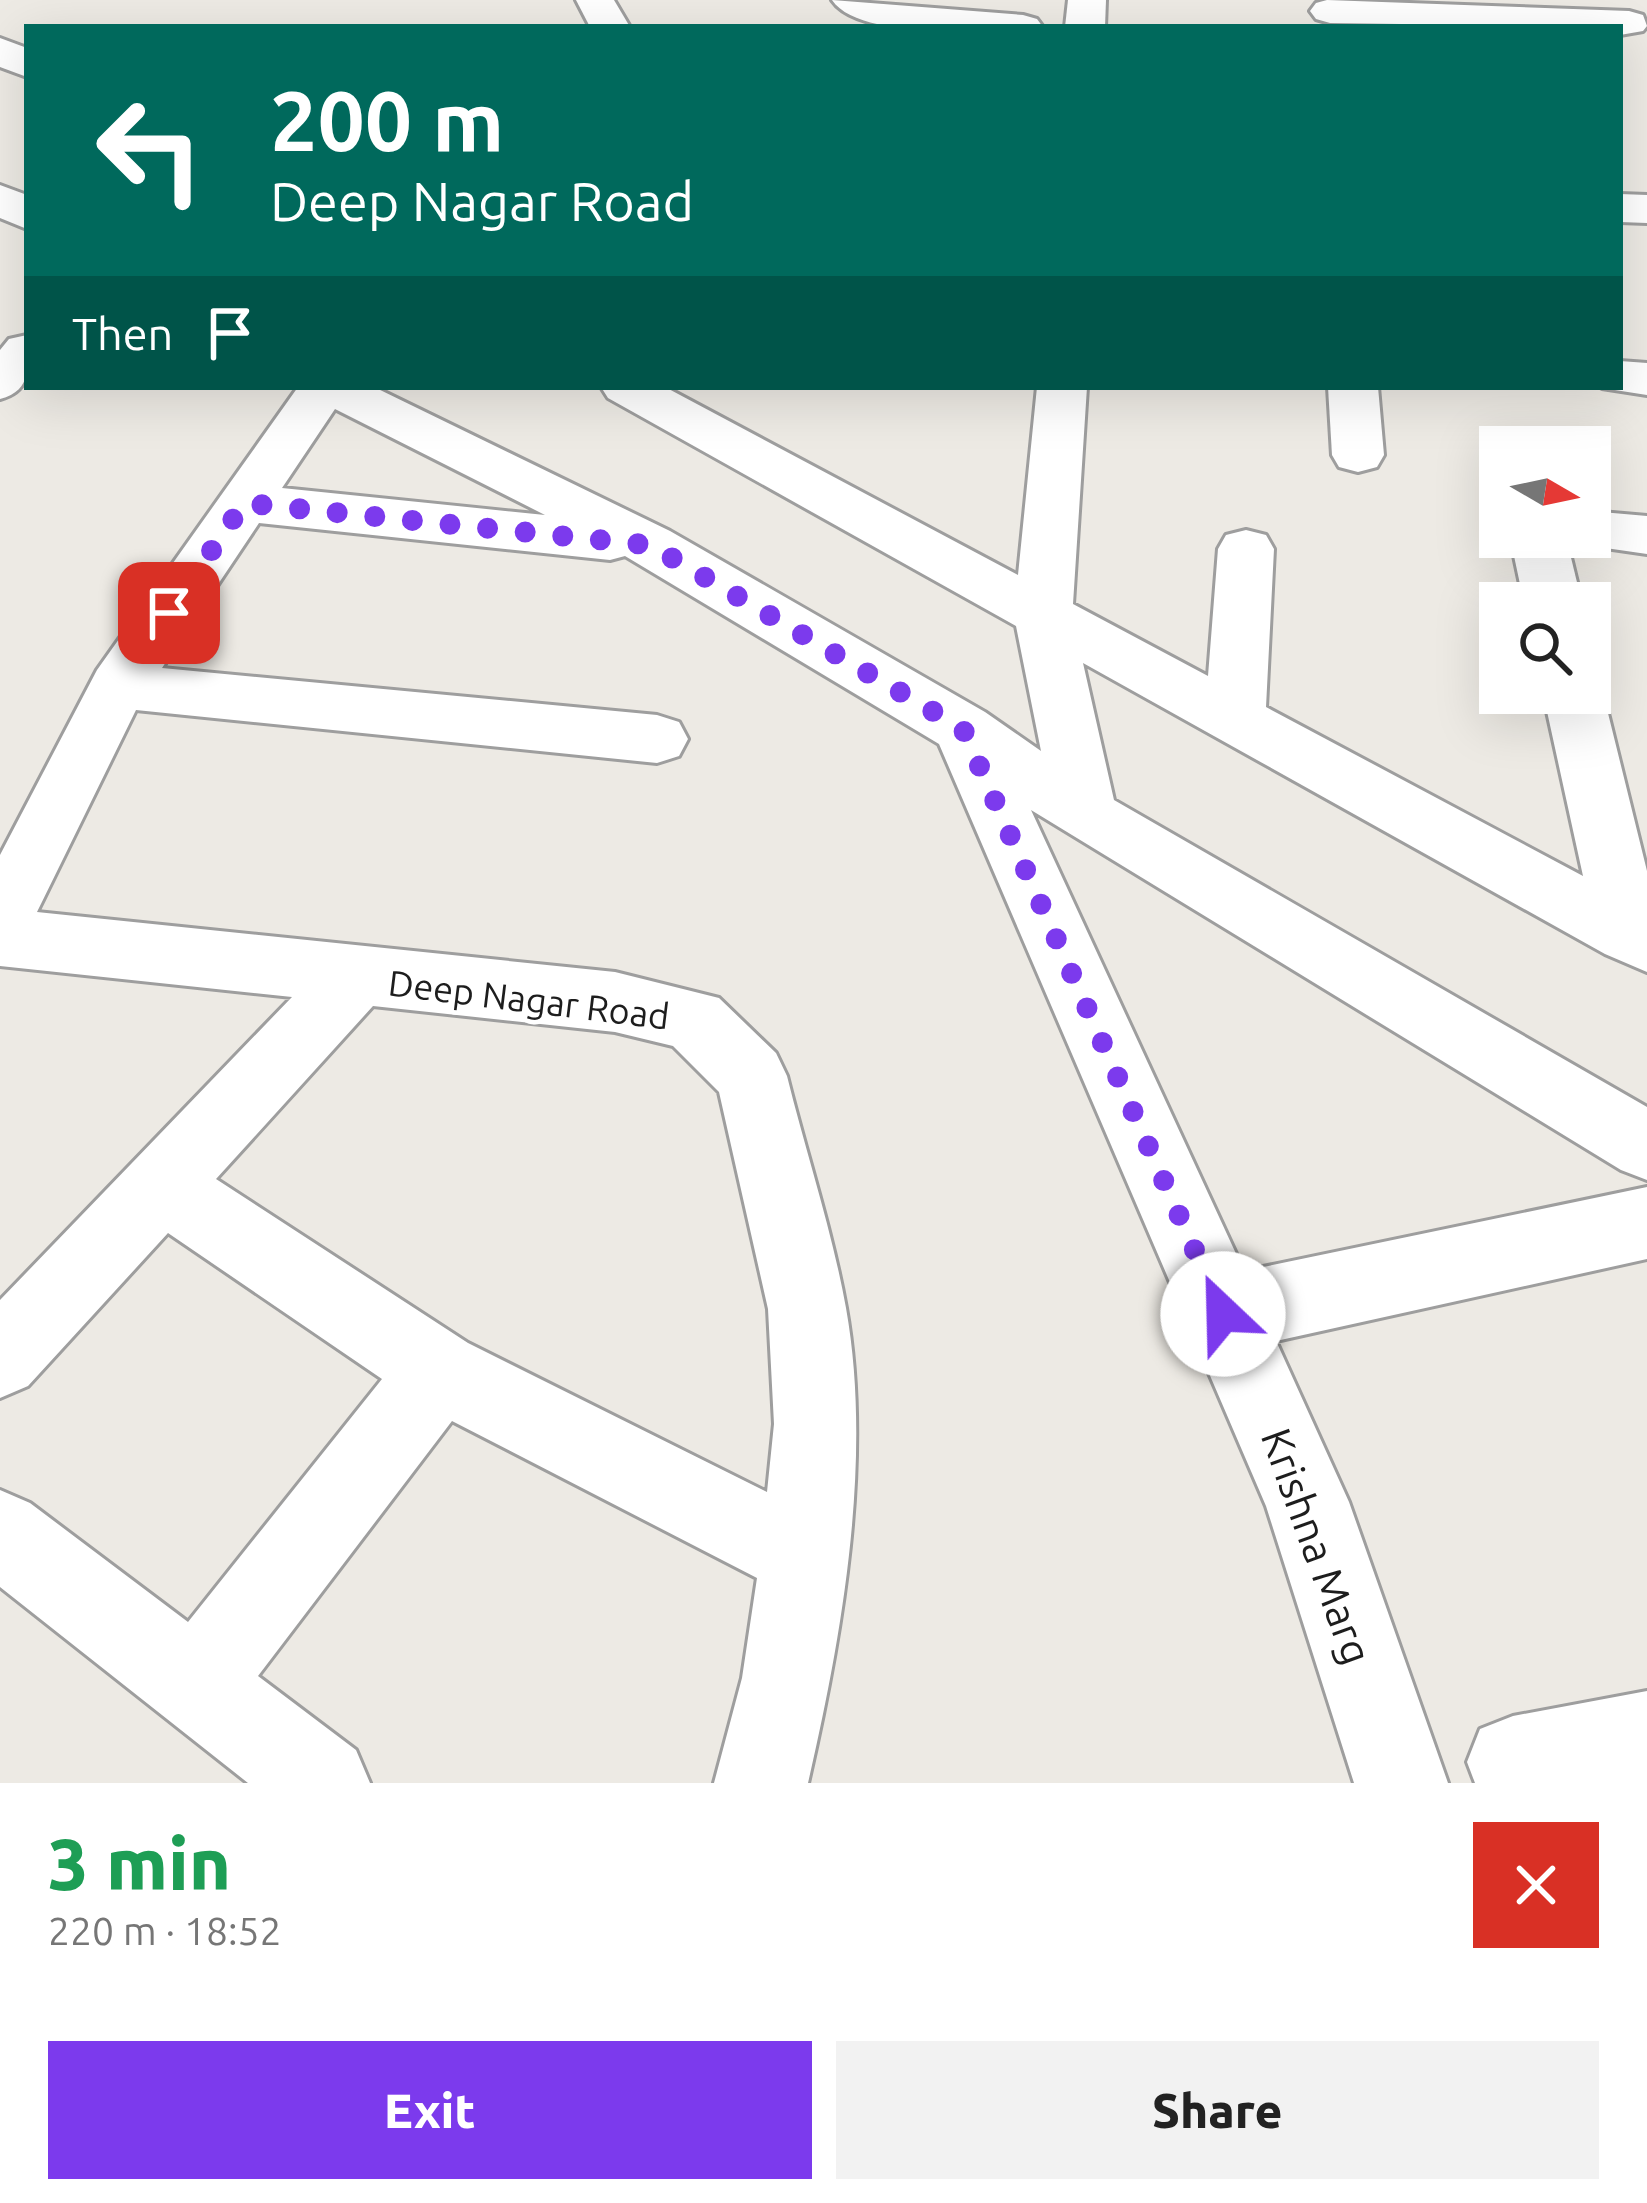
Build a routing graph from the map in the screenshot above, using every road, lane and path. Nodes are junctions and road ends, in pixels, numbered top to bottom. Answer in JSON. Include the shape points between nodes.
{"nodes":[{"id":1,"x":850,"y":0,"type":"edge"},
{"id":2,"x":1331,"y":13,"type":"edge"},
{"id":3,"x":986,"y":24,"type":"edge"},
{"id":4,"x":1584,"y":24,"type":"edge"},
{"id":5,"x":24,"y":354,"type":"edge"},
{"id":6,"x":0,"y":383,"type":"edge"},
{"id":7,"x":322,"y":390,"type":"edge"},
{"id":8,"x":339,"y":390,"type":"edge"},
{"id":9,"x":648,"y":390,"type":"edge"},
{"id":10,"x":1062,"y":390,"type":"edge"},
{"id":11,"x":1354,"y":390,"type":"edge"},
{"id":12,"x":1358,"y":455,"type":"dead end"},
{"id":13,"x":244,"y":503,"type":"junction"},
{"id":14,"x":1611,"y":532,"type":"edge"},
{"id":15,"x":1647,"y":535,"type":"edge"},
{"id":16,"x":650,"y":545,"type":"junction"},
{"id":17,"x":1246,"y":549,"type":"dead end"},
{"id":18,"x":1043,"y":615,"type":"junction"},
{"id":19,"x":118,"y":686,"type":"junction"},
{"id":20,"x":1583,"y":714,"type":"edge"},
{"id":21,"x":1235,"y":718,"type":"junction"},
{"id":22,"x":963,"y":729,"type":"junction"},
{"id":23,"x":657,"y":739,"type":"dead end"},
{"id":24,"x":1620,"y":788,"type":"edge"},
{"id":25,"x":1087,"y":815,"type":"junction"},
{"id":26,"x":0,"y":920,"type":"edge"},
{"id":27,"x":0,"y":937,"type":"edge"},
{"id":28,"x":1638,"y":939,"type":"edge"},
{"id":29,"x":356,"y":977,"type":"junction"},
{"id":30,"x":1647,"y":1146,"type":"edge"},
{"id":31,"x":161,"y":1185,"type":"junction"},
{"id":32,"x":1647,"y":1223,"type":"edge"},
{"id":33,"x":1223,"y":1314,"type":"junction"},
{"id":34,"x":0,"y":1358,"type":"edge"},
{"id":35,"x":440,"y":1371,"type":"junction"},
{"id":36,"x":0,"y":1533,"type":"edge"},
{"id":37,"x":803,"y":1556,"type":"junction"},
{"id":38,"x":195,"y":1684,"type":"junction"},
{"id":39,"x":1647,"y":1737,"type":"edge"},
{"id":40,"x":1513,"y":1762,"type":"dead end"},
{"id":41,"x":322,"y":1783,"type":"edge"},
{"id":42,"x":761,"y":1783,"type":"edge"},
{"id":43,"x":1401,"y":1783,"type":"edge"}],
"edges":[{"from":1,"to":3,"type":"street","via":[[886,16]]},
{"from":2,"to":4,"type":"street"},
{"from":5,"to":6,"type":"street"},
{"from":7,"to":13,"type":"street"},
{"from":8,"to":16,"type":"street"},
{"from":9,"to":18,"type":"street"},
{"from":10,"to":18,"type":"street"},
{"from":11,"to":12,"type":"street"},
{"from":13,"to":16,"type":"street"},
{"from":13,"to":19,"type":"street"},
{"from":14,"to":15,"type":"street"},
{"from":16,"to":22,"type":"street"},
{"from":17,"to":21,"type":"street"},
{"from":18,"to":21,"type":"street"},
{"from":18,"to":25,"type":"street"},
{"from":19,"to":23,"type":"street"},
{"from":19,"to":26,"type":"street"},
{"from":20,"to":24,"type":"street"},
{"from":21,"to":28,"type":"street"},
{"from":22,"to":25,"type":"street"},
{"from":22,"to":33,"type":"street","name":"Krishna Marg"},
{"from":24,"to":28,"type":"street"},
{"from":25,"to":30,"type":"street"},
{"from":27,"to":29,"type":"street","name":"Deep Nagar Road"},
{"from":29,"to":31,"type":"street"},
{"from":29,"to":37,"type":"street","name":"Deep Nagar Road","via":[[615,1002],[694,1020],[751,1076],[807,1309],[815,1424]]},
{"from":31,"to":34,"type":"street"},
{"from":31,"to":35,"type":"street"},
{"from":32,"to":33,"type":"street"},
{"from":33,"to":43,"type":"street","name":"Krishna Marg","via":[[1307,1502]]},
{"from":35,"to":37,"type":"street"},
{"from":35,"to":38,"type":"street"},
{"from":36,"to":38,"type":"street"},
{"from":37,"to":42,"type":"street","name":"Deep Nagar Road","via":[[787,1678]]},
{"from":38,"to":41,"type":"street"},
{"from":39,"to":40,"type":"street"}]}
